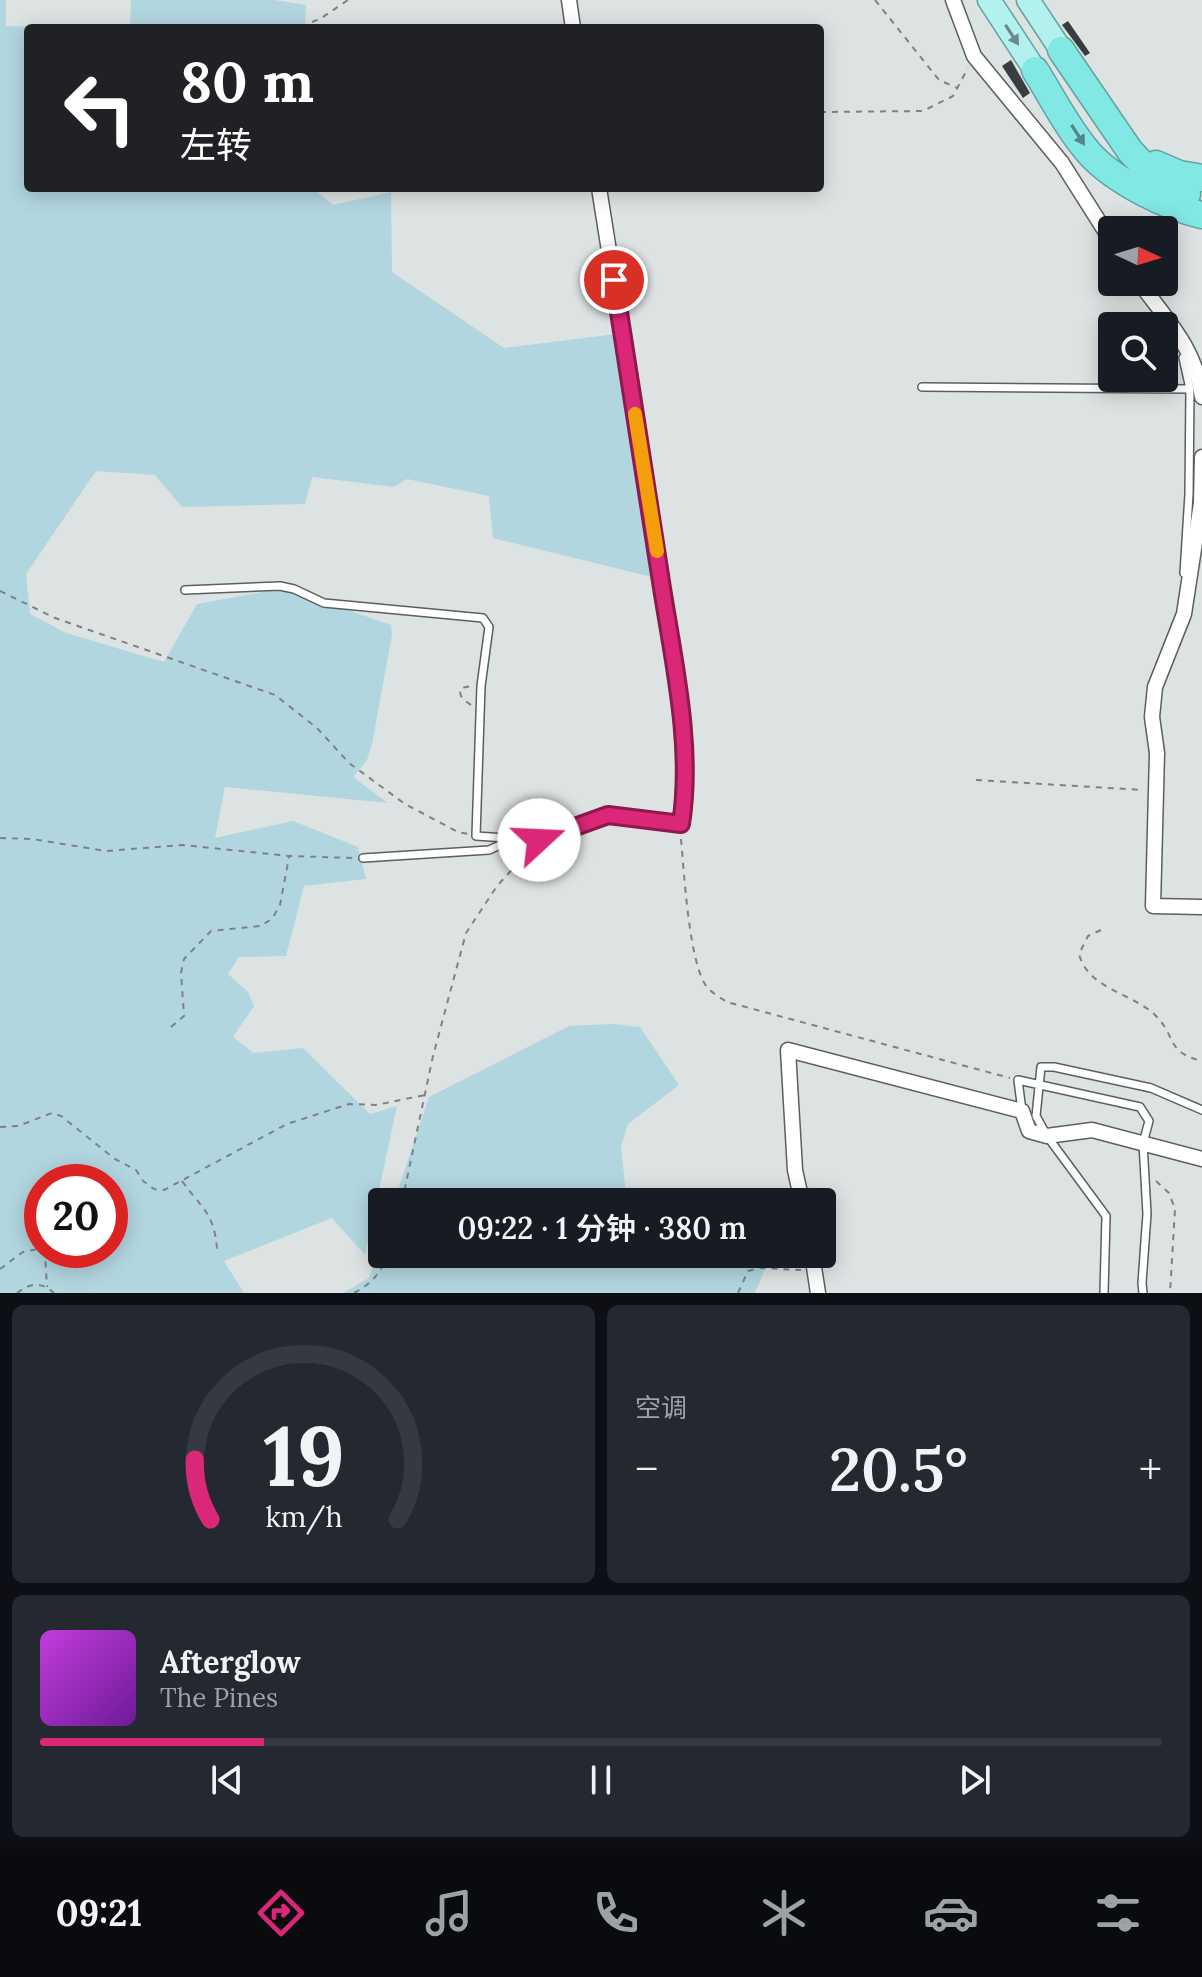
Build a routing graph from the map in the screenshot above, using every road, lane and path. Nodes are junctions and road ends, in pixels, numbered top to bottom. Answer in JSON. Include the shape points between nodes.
{"nodes":[{"id":1,"x":348,"y":0,"type":"edge"},
{"id":2,"x":569,"y":0,"type":"edge"},
{"id":3,"x":875,"y":0,"type":"edge"},
{"id":4,"x":953,"y":0,"type":"edge"},
{"id":5,"x":989,"y":0,"type":"edge"},
{"id":6,"x":1028,"y":0,"type":"edge"},
{"id":7,"x":312,"y":22,"type":"dead end"},
{"id":8,"x":572,"y":24,"type":"edge"},
{"id":9,"x":1061,"y":50,"type":"joint"},
{"id":10,"x":974,"y":56,"type":"junction"},
{"id":11,"x":1035,"y":70,"type":"joint"},
{"id":12,"x":957,"y":88,"type":"junction"},
{"id":13,"x":824,"y":112,"type":"edge"},
{"id":14,"x":1130,"y":151,"type":"junction"},
{"id":15,"x":1202,"y":178,"type":"edge"},
{"id":16,"x":600,"y":192,"type":"edge"},
{"id":17,"x":1202,"y":199,"type":"edge"},
{"id":18,"x":1202,"y":215,"type":"edge"},
{"id":19,"x":1098,"y":220,"type":"edge"},
{"id":20,"x":1150,"y":296,"type":"edge"},
{"id":21,"x":922,"y":387,"type":"dead end"},
{"id":22,"x":1196,"y":393,"type":"edge"},
{"id":23,"x":1202,"y":457,"type":"edge"},
{"id":24,"x":185,"y":590,"type":"dead end"},
{"id":25,"x":0,"y":591,"type":"edge"},
{"id":26,"x":1186,"y":597,"type":"junction"},
{"id":27,"x":481,"y":686,"type":"junction"},
{"id":28,"x":482,"y":712,"type":"junction"},
{"id":29,"x":976,"y":780,"type":"dead end"},
{"id":30,"x":1156,"y":790,"type":"junction"},
{"id":31,"x":681,"y":824,"type":"junction"},
{"id":32,"x":476,"y":836,"type":"junction"},
{"id":33,"x":0,"y":838,"type":"edge"},
{"id":34,"x":513,"y":839,"type":"junction"},
{"id":35,"x":539,"y":840,"type":"junction"},
{"id":36,"x":289,"y":856,"type":"junction"},
{"id":37,"x":363,"y":858,"type":"joint"},
{"id":38,"x":1202,"y":907,"type":"edge"},
{"id":39,"x":1101,"y":930,"type":"dead end"},
{"id":40,"x":171,"y":1027,"type":"dead end"},
{"id":41,"x":1202,"y":1061,"type":"edge"},
{"id":42,"x":1018,"y":1080,"type":"junction"},
{"id":43,"x":1039,"y":1086,"type":"junction"},
{"id":44,"x":425,"y":1095,"type":"junction"},
{"id":45,"x":1202,"y":1110,"type":"edge"},
{"id":46,"x":1022,"y":1111,"type":"junction"},
{"id":47,"x":0,"y":1127,"type":"edge"},
{"id":48,"x":1047,"y":1136,"type":"junction"},
{"id":49,"x":1143,"y":1143,"type":"junction"},
{"id":50,"x":1202,"y":1159,"type":"edge"},
{"id":51,"x":1145,"y":1172,"type":"junction"},
{"id":52,"x":182,"y":1180,"type":"junction"},
{"id":53,"x":405,"y":1188,"type":"edge"},
{"id":54,"x":799,"y":1188,"type":"edge"},
{"id":55,"x":217,"y":1249,"type":"dead end"},
{"id":56,"x":382,"y":1268,"type":"edge"},
{"id":57,"x":760,"y":1268,"type":"edge"},
{"id":58,"x":760,"y":1268,"type":"edge"},
{"id":59,"x":800,"y":1268,"type":"edge"},
{"id":60,"x":814,"y":1268,"type":"edge"},
{"id":61,"x":0,"y":1269,"type":"edge"},
{"id":62,"x":47,"y":1287,"type":"junction"},
{"id":63,"x":17,"y":1293,"type":"edge"},
{"id":64,"x":54,"y":1293,"type":"edge"},
{"id":65,"x":354,"y":1293,"type":"edge"},
{"id":66,"x":738,"y":1293,"type":"edge"},
{"id":67,"x":818,"y":1293,"type":"edge"},
{"id":68,"x":1104,"y":1293,"type":"edge"},
{"id":69,"x":1143,"y":1293,"type":"edge"},
{"id":70,"x":1170,"y":1293,"type":"edge"}],
"edges":[{"from":1,"to":7,"type":"path"},
{"from":2,"to":8,"type":"street"},
{"from":3,"to":12,"type":"path","via":[[939,80]]},
{"from":4,"to":10,"type":"street"},
{"from":5,"to":11,"type":"main road","one_way":true},
{"from":6,"to":9,"type":"main road"},
{"from":9,"to":14,"type":"highway"},
{"from":10,"to":12,"type":"path"},
{"from":10,"to":19,"type":"street","via":[[1062,163]]},
{"from":11,"to":18,"type":"highway","one_way":true,"via":[[1090,153],[1150,196]]},
{"from":12,"to":13,"type":"path","via":[[953,96],[923,111]]},
{"from":14,"to":15,"type":"highway","via":[[1179,174]]},
{"from":14,"to":17,"type":"highway","via":[[1161,184]]},
{"from":16,"to":31,"type":"street","via":[[674,664],[684,752]]},
{"from":20,"to":22,"type":"street","via":[[1199,373]]},
{"from":21,"to":22,"type":"lane"},
{"from":22,"to":26,"type":"lane","via":[[1184,550]]},
{"from":23,"to":26,"type":"street","via":[[1201,503]]},
{"from":24,"to":27,"type":"lane","via":[[280,586],[324,603],[483,618],[489,627]]},
{"from":25,"to":32,"type":"path","via":[[55,618],[275,695],[317,728],[349,763],[405,804]]},
{"from":26,"to":30,"type":"street","via":[[1155,687]]},
{"from":27,"to":28,"type":"lane"},
{"from":27,"to":28,"type":"path","via":[[461,688],[459,693]]},
{"from":28,"to":32,"type":"lane"},
{"from":29,"to":30,"type":"path"},
{"from":30,"to":38,"type":"street","via":[[1153,906]]},
{"from":31,"to":35,"type":"lane","via":[[608,815]]},
{"from":31,"to":42,"type":"path","via":[[689,918],[699,972],[708,989],[727,1002]]},
{"from":32,"to":34,"type":"lane"},
{"from":33,"to":36,"type":"path","via":[[106,851],[183,845]]},
{"from":34,"to":35,"type":"lane"},
{"from":34,"to":37,"type":"lane","via":[[489,850]]},
{"from":35,"to":44,"type":"path","via":[[497,886],[466,933]]},
{"from":36,"to":37,"type":"path"},
{"from":36,"to":40,"type":"path","via":[[280,905],[272,919],[260,926],[211,931],[184,959],[184,1016]]},
{"from":39,"to":41,"type":"path","via":[[1088,936],[1079,954],[1088,972],[1155,1015],[1185,1057]]},
{"from":42,"to":43,"type":"lane"},
{"from":42,"to":46,"type":"lane"},
{"from":43,"to":45,"type":"lane","via":[[1041,1067],[1054,1067],[1151,1088]]},
{"from":43,"to":48,"type":"lane","via":[[1036,1116]]},
{"from":43,"to":49,"type":"lane","via":[[1140,1107],[1149,1121]]},
{"from":44,"to":52,"type":"path","via":[[376,1105],[349,1104],[287,1124]]},
{"from":44,"to":53,"type":"path"},
{"from":46,"to":48,"type":"street","via":[[1029,1131]]},
{"from":46,"to":54,"type":"street","via":[[788,1050]]},
{"from":47,"to":52,"type":"path","via":[[52,1113],[136,1170],[154,1189],[164,1190]]},
{"from":48,"to":49,"type":"street","via":[[1092,1130]]},
{"from":48,"to":68,"type":"lane","via":[[1106,1216]]},
{"from":49,"to":50,"type":"street"},
{"from":49,"to":51,"type":"lane"},
{"from":51,"to":69,"type":"lane"},
{"from":51,"to":70,"type":"path","via":[[1169,1193],[1175,1209]]},
{"from":52,"to":55,"type":"path","via":[[207,1208]]},
{"from":56,"to":65,"type":"path"},
{"from":57,"to":59,"type":"path"},
{"from":58,"to":66,"type":"path","via":[[748,1271]]},
{"from":60,"to":67,"type":"street"},
{"from":61,"to":62,"type":"path","via":[[23,1252],[38,1249],[45,1254]]},
{"from":62,"to":63,"type":"path","via":[[29,1284]]},
{"from":62,"to":64,"type":"path"}]}
